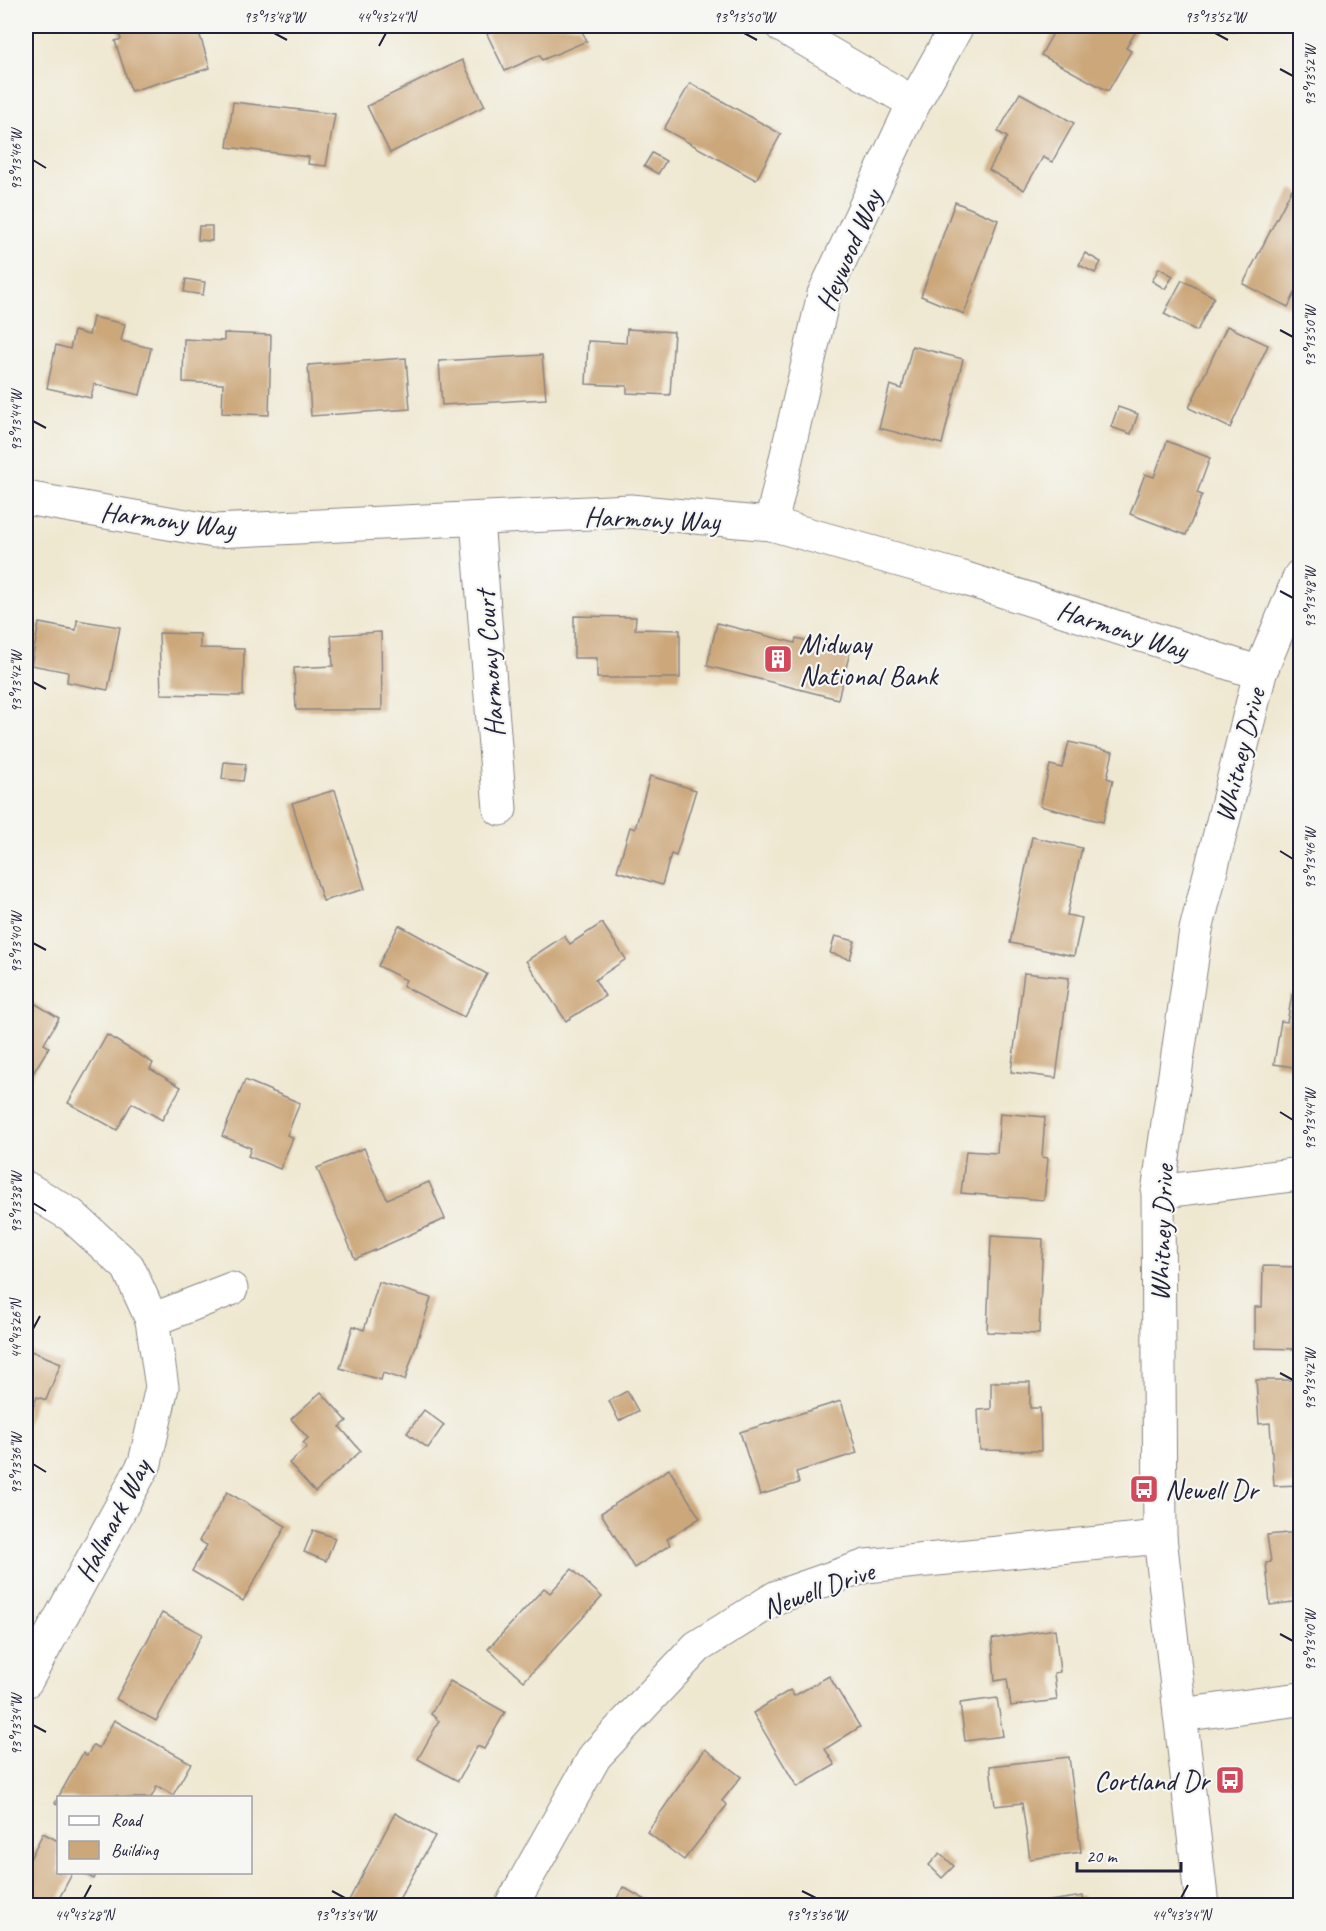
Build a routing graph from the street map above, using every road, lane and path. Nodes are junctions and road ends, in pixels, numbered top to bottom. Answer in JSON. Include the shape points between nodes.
{"nodes":[{"id":1,"x":782,"y":26,"type":"edge"},
{"id":2,"x":957,"y":26,"type":"edge"},
{"id":3,"x":914,"y":103,"type":"junction"},
{"id":4,"x":26,"y":498,"type":"edge"},
{"id":5,"x":477,"y":519,"type":"junction"},
{"id":6,"x":771,"y":525,"type":"junction"},
{"id":7,"x":1300,"y":576,"type":"edge"},
{"id":8,"x":1260,"y":674,"type":"junction"},
{"id":9,"x":500,"y":809,"type":"dead end"},
{"id":10,"x":1300,"y":1174,"type":"edge"},
{"id":11,"x":26,"y":1188,"type":"edge"},
{"id":12,"x":1158,"y":1192,"type":"junction"},
{"id":13,"x":231,"y":1289,"type":"dead end"},
{"id":14,"x":152,"y":1320,"type":"junction"},
{"id":15,"x":1160,"y":1538,"type":"junction"},
{"id":16,"x":26,"y":1681,"type":"edge"},
{"id":17,"x":1300,"y":1700,"type":"edge"},
{"id":18,"x":1180,"y":1715,"type":"junction"},
{"id":19,"x":511,"y":1905,"type":"edge"},
{"id":20,"x":1202,"y":1905,"type":"edge"}],
"edges":[{"from":1,"to":3,"type":"street"},
{"from":2,"to":3,"type":"street","name":"Heywood Way"},
{"from":3,"to":6,"type":"street","name":"Heywood Way","via":[[824,294]]},
{"from":4,"to":5,"type":"street","name":"Harmony Way","via":[[214,531]]},
{"from":5,"to":6,"type":"street","name":"Harmony Way","via":[[630,511]]},
{"from":5,"to":9,"type":"street","name":"Harmony Court"},
{"from":6,"to":8,"type":"street","name":"Harmony Way","via":[[963,578]]},
{"from":7,"to":8,"type":"street","name":"Whitney Drive"},
{"from":8,"to":12,"type":"street","name":"Whitney Drive","via":[[1196,930]]},
{"from":10,"to":12,"type":"street"},
{"from":11,"to":14,"type":"street","name":"Hallmark Way","via":[[71,1215],[128,1267]]},
{"from":12,"to":15,"type":"street","name":"Whitney Drive"},
{"from":13,"to":14,"type":"street"},
{"from":14,"to":16,"type":"street","name":"Hallmark Way","via":[[162,1387],[145,1463]]},
{"from":15,"to":18,"type":"street","name":"Whitney Drive"},
{"from":15,"to":19,"type":"street","name":"Newell Drive","via":[[866,1566],[777,1597],[697,1647],[595,1756]]},
{"from":17,"to":18,"type":"street"},
{"from":18,"to":20,"type":"street","name":"Whitney Drive"}]}
